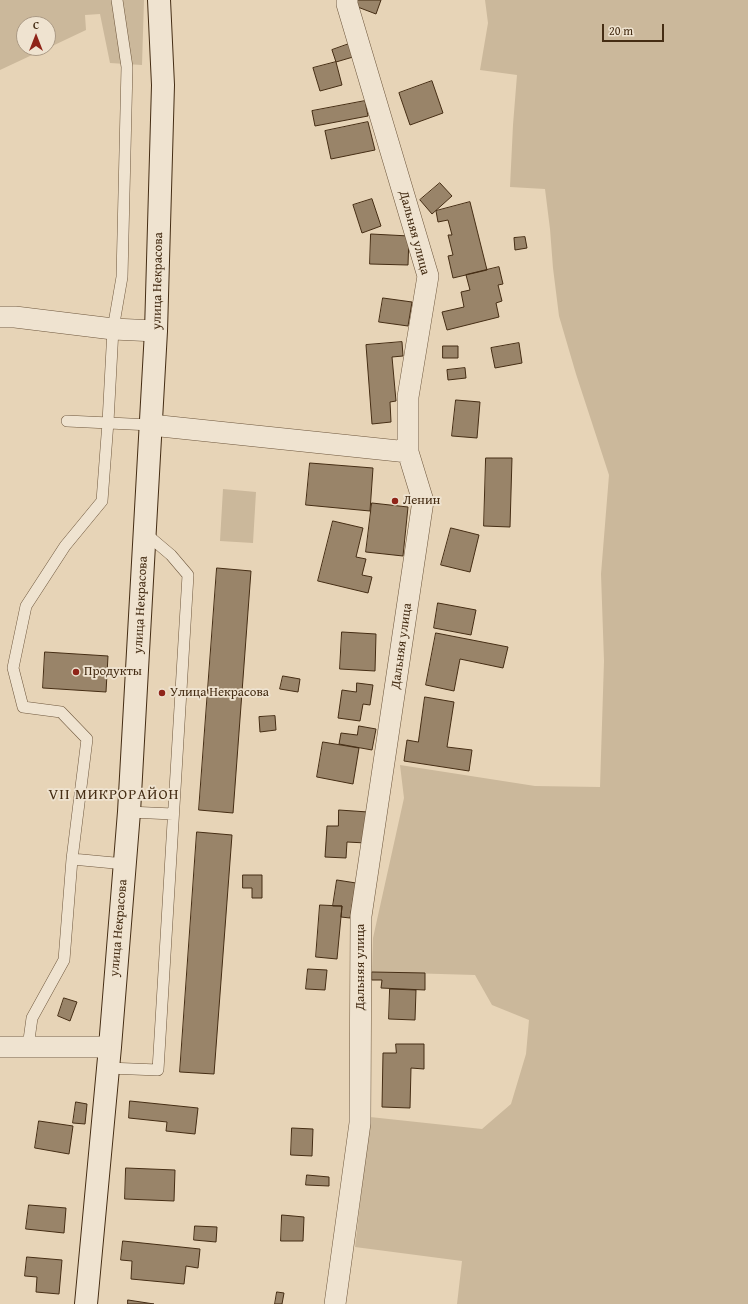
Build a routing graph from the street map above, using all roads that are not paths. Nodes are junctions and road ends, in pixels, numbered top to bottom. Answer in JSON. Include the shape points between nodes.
{"nodes":[{"id":1,"x":117,"y":0,"type":"edge"},
{"id":2,"x":160,"y":0,"type":"edge"},
{"id":3,"x":347,"y":0,"type":"edge"},
{"id":4,"x":0,"y":317,"type":"edge"},
{"id":5,"x":113,"y":329,"type":"junction"},
{"id":6,"x":156,"y":331,"type":"junction"},
{"id":7,"x":67,"y":421,"type":"dead end"},
{"id":8,"x":108,"y":422,"type":"junction"},
{"id":9,"x":151,"y":425,"type":"junction"},
{"id":10,"x":408,"y":452,"type":"junction"},
{"id":11,"x":145,"y":533,"type":"junction"},
{"id":12,"x":129,"y":812,"type":"junction"},
{"id":13,"x":173,"y":814,"type":"junction"},
{"id":14,"x":72,"y":859,"type":"junction"},
{"id":15,"x":125,"y":864,"type":"junction"},
{"id":16,"x":0,"y":1046,"type":"edge"},
{"id":17,"x":28,"y":1047,"type":"junction"},
{"id":18,"x":109,"y":1058,"type":"junction"},
{"id":19,"x":86,"y":1304,"type":"edge"},
{"id":20,"x":335,"y":1304,"type":"edge"}],
"edges":[{"from":1,"to":5,"type":"lane","via":[[126,67],[122,277]]},
{"from":2,"to":6,"type":"street","name":"улица Некрасова","via":[[163,85]]},
{"from":3,"to":10,"type":"street","name":"Дальняя улица","via":[[428,276],[408,397]]},
{"from":4,"to":5,"type":"street"},
{"from":5,"to":6,"type":"street"},
{"from":5,"to":8,"type":"lane"},
{"from":6,"to":9,"type":"street","name":"улица Некрасова"},
{"from":7,"to":8,"type":"lane"},
{"from":8,"to":9,"type":"lane"},
{"from":8,"to":14,"type":"lane","via":[[102,501],[65,546],[26,606],[13,668],[22,707],[61,712],[87,739]]},
{"from":9,"to":10,"type":"street"},
{"from":9,"to":11,"type":"street","name":"улица Некрасова"},
{"from":10,"to":20,"type":"street","name":"Дальняя улица","via":[[423,501],[361,916],[360,1122]]},
{"from":11,"to":12,"type":"street","name":"улица Некрасова"},
{"from":11,"to":13,"type":"lane","via":[[171,555],[188,575]]},
{"from":12,"to":13,"type":"lane"},
{"from":12,"to":15,"type":"street","name":"улица Некрасова"},
{"from":13,"to":18,"type":"lane","via":[[158,1070]]},
{"from":14,"to":15,"type":"lane"},
{"from":14,"to":17,"type":"lane","via":[[64,960],[32,1018]]},
{"from":15,"to":18,"type":"street","name":"улица Некрасова"},
{"from":16,"to":17,"type":"street"},
{"from":17,"to":18,"type":"street"},
{"from":18,"to":19,"type":"street","name":"улица Некрасова"}]}
